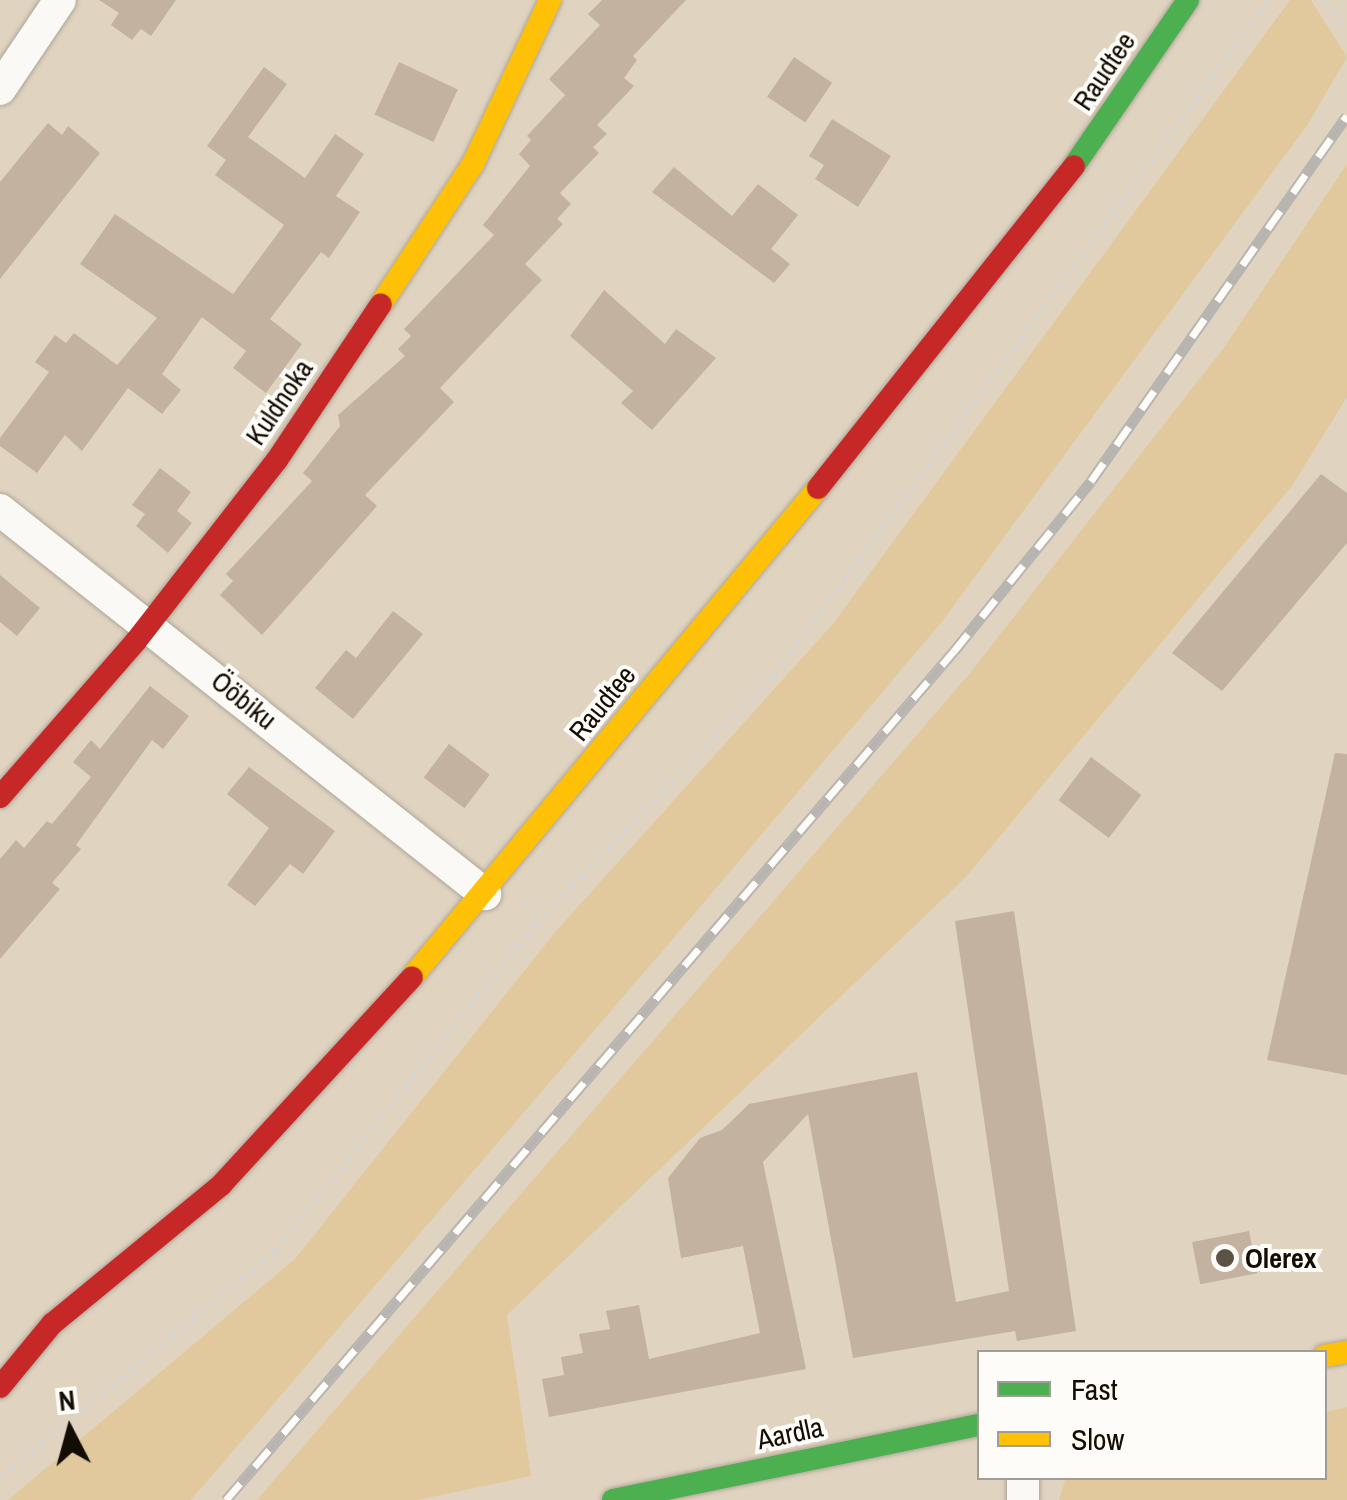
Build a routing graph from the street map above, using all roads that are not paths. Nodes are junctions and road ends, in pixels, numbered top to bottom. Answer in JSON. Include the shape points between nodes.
{"nodes":[{"id":1,"x":60,"y":0,"type":"edge"},
{"id":2,"x":550,"y":0,"type":"edge"},
{"id":3,"x":1188,"y":0,"type":"edge"},
{"id":4,"x":0,"y":89,"type":"edge"},
{"id":5,"x":0,"y":510,"type":"edge"},
{"id":6,"x":148,"y":624,"type":"junction"},
{"id":7,"x":0,"y":798,"type":"edge"},
{"id":8,"x":485,"y":894,"type":"junction"},
{"id":9,"x":0,"y":1387,"type":"edge"},
{"id":10,"x":977,"y":1426,"type":"edge"},
{"id":11,"x":613,"y":1500,"type":"edge"}],
"edges":[{"from":1,"to":4,"type":"street"},
{"from":2,"to":6,"type":"street","name":"Kuldnoka","via":[[472,164],[277,460]]},
{"from":3,"to":8,"type":"street","name":"Raudtee","via":[[1040,218]]},
{"from":5,"to":6,"type":"street","name":"Ööbiku"},
{"from":6,"to":7,"type":"street","name":"Kuldnoka"},
{"from":6,"to":8,"type":"street","name":"Ööbiku"},
{"from":8,"to":9,"type":"street","name":"Raudtee","via":[[298,1108],[220,1185],[52,1324]]},
{"from":10,"to":11,"type":"street","name":"Aardla"}]}
